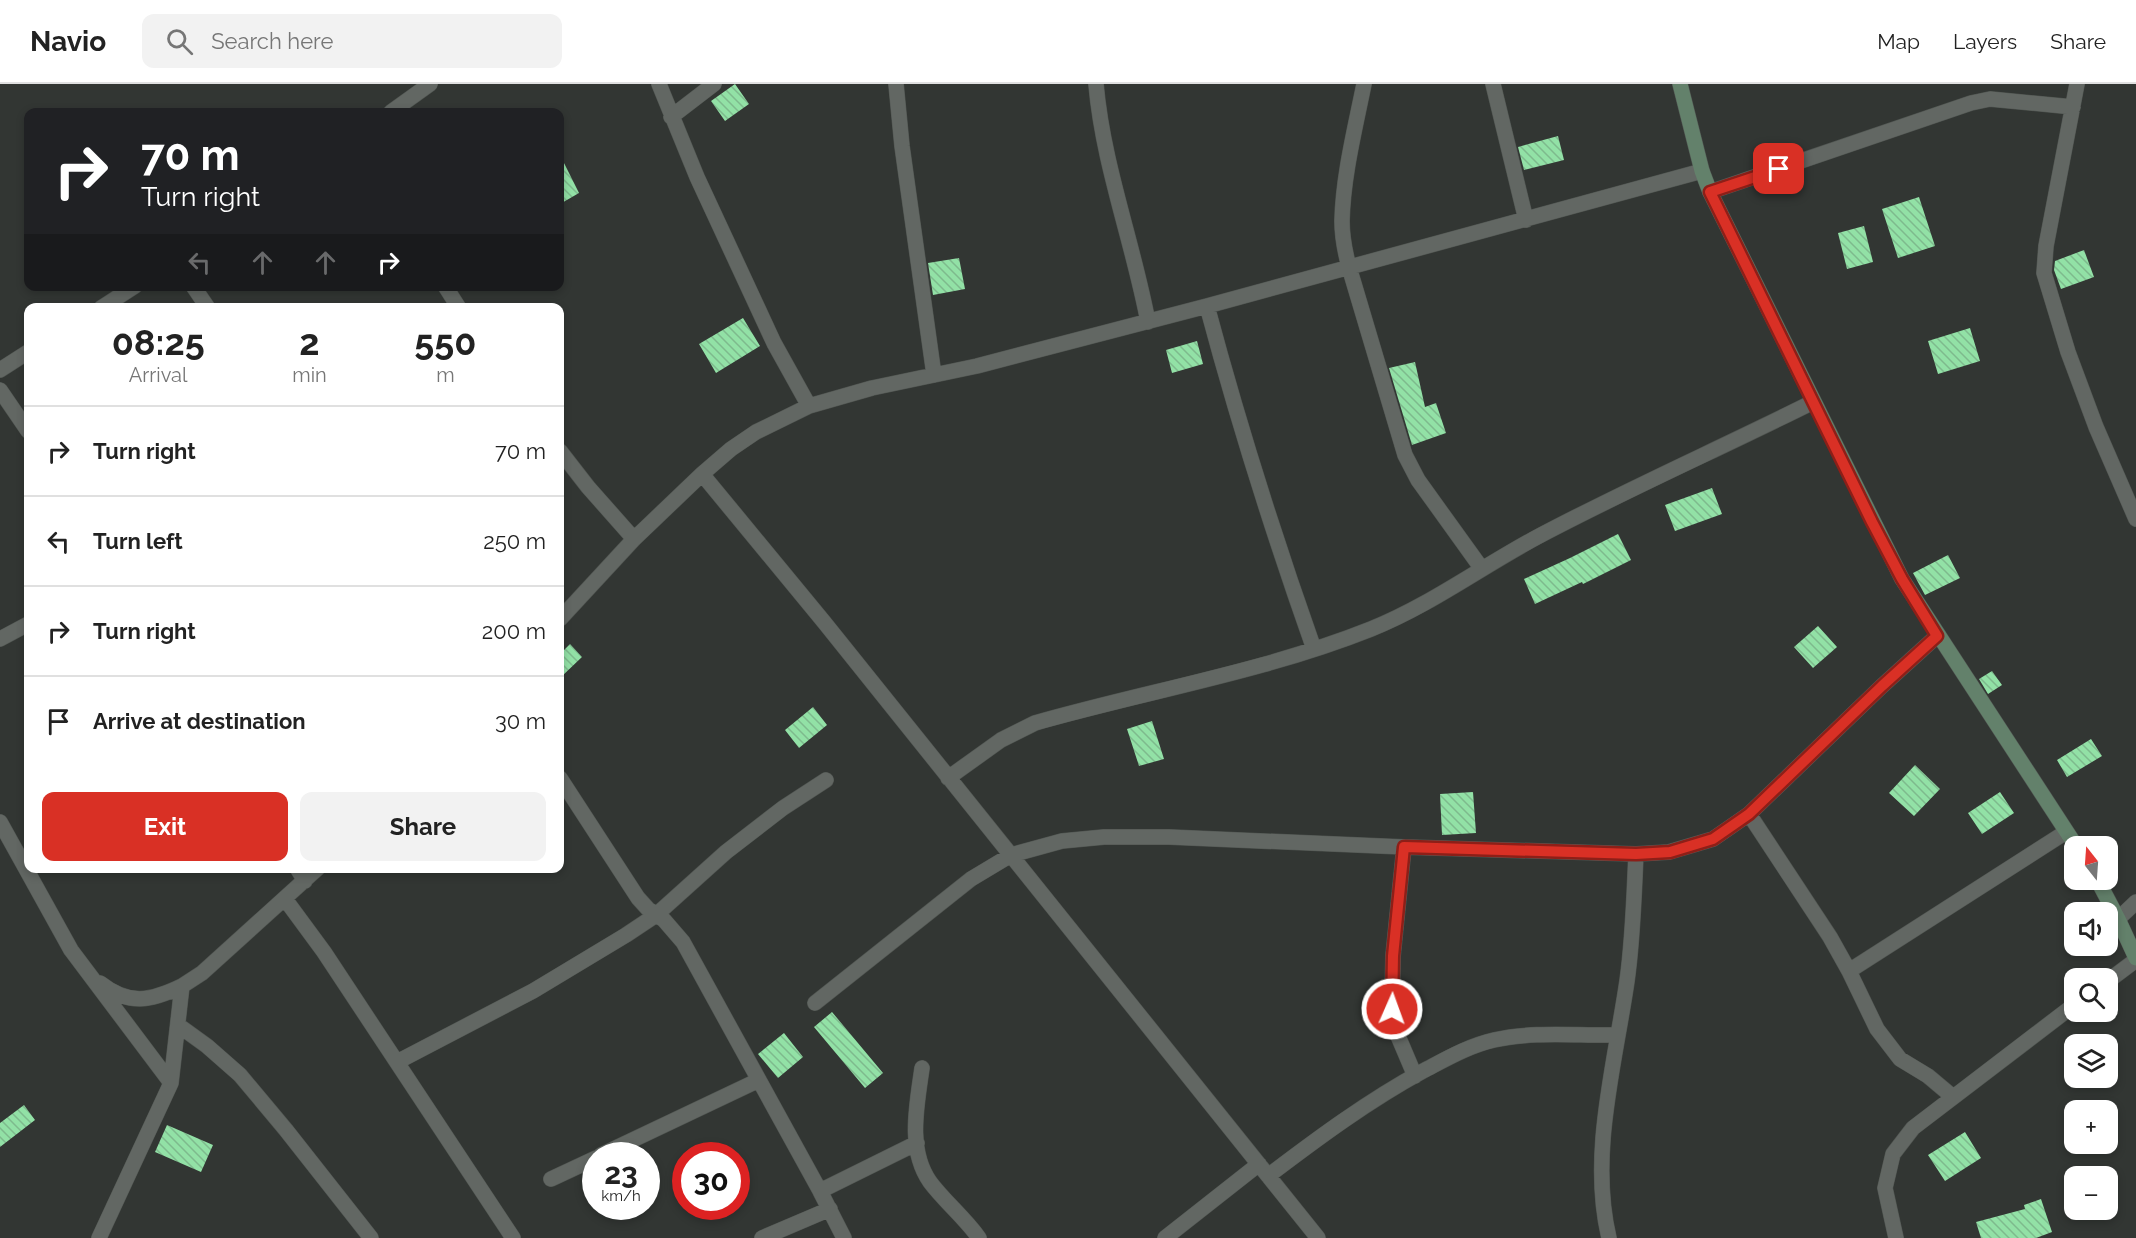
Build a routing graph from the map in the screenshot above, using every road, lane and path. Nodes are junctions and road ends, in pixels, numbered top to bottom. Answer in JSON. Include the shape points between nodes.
{"nodes":[{"id":1,"x":430,"y":84,"type":"edge"},
{"id":2,"x":659,"y":84,"type":"edge"},
{"id":3,"x":714,"y":84,"type":"edge"},
{"id":4,"x":896,"y":84,"type":"edge"},
{"id":5,"x":1096,"y":84,"type":"edge"},
{"id":6,"x":1364,"y":84,"type":"edge"},
{"id":7,"x":1493,"y":84,"type":"edge"},
{"id":8,"x":1680,"y":84,"type":"edge"},
{"id":9,"x":2077,"y":84,"type":"edge"},
{"id":10,"x":2073,"y":107,"type":"junction"},
{"id":11,"x":397,"y":108,"type":"edge"},
{"id":12,"x":671,"y":117,"type":"junction"},
{"id":13,"x":1702,"y":171,"type":"junction"},
{"id":14,"x":1710,"y":192,"type":"junction"},
{"id":15,"x":1526,"y":220,"type":"junction"},
{"id":16,"x":1348,"y":267,"type":"junction"},
{"id":17,"x":127,"y":291,"type":"edge"},
{"id":18,"x":109,"y":303,"type":"edge"},
{"id":19,"x":1207,"y":306,"type":"junction"},
{"id":20,"x":1148,"y":322,"type":"junction"},
{"id":21,"x":24,"y":355,"type":"edge"},
{"id":22,"x":0,"y":370,"type":"edge"},
{"id":23,"x":934,"y":375,"type":"junction"},
{"id":24,"x":0,"y":390,"type":"edge"},
{"id":25,"x":1813,"y":402,"type":"junction"},
{"id":26,"x":809,"y":406,"type":"junction"},
{"id":27,"x":24,"y":425,"type":"edge"},
{"id":28,"x":564,"y":456,"type":"edge"},
{"id":29,"x":702,"y":474,"type":"junction"},
{"id":30,"x":2136,"y":519,"type":"edge"},
{"id":31,"x":634,"y":539,"type":"junction"},
{"id":32,"x":1482,"y":569,"type":"junction"},
{"id":33,"x":564,"y":615,"type":"edge"},
{"id":34,"x":24,"y":626,"type":"edge"},
{"id":35,"x":1937,"y":636,"type":"junction"},
{"id":36,"x":0,"y":639,"type":"edge"},
{"id":37,"x":1314,"y":649,"type":"junction"},
{"id":38,"x":948,"y":778,"type":"junction"},
{"id":39,"x":826,"y":780,"type":"dead end"},
{"id":40,"x":564,"y":784,"type":"edge"},
{"id":41,"x":1749,"y":814,"type":"junction"},
{"id":42,"x":0,"y":822,"type":"edge"},
{"id":43,"x":2066,"y":832,"type":"junction"},
{"id":44,"x":2069,"y":836,"type":"edge"},
{"id":45,"x":1404,"y":847,"type":"junction"},
{"id":46,"x":1636,"y":854,"type":"junction"},
{"id":47,"x":1011,"y":855,"type":"junction"},
{"id":48,"x":24,"y":865,"type":"edge"},
{"id":49,"x":28,"y":873,"type":"edge"},
{"id":50,"x":301,"y":875,"type":"edge"},
{"id":51,"x":285,"y":899,"type":"junction"},
{"id":52,"x":2136,"y":902,"type":"edge"},
{"id":53,"x":656,"y":915,"type":"junction"},
{"id":54,"x":2118,"y":919,"type":"joint"},
{"id":55,"x":2136,"y":959,"type":"edge"},
{"id":56,"x":1849,"y":971,"type":"junction"},
{"id":57,"x":2118,"y":973,"type":"edge"},
{"id":58,"x":93,"y":978,"type":"junction"},
{"id":59,"x":182,"y":987,"type":"junction"},
{"id":60,"x":815,"y":1003,"type":"dead end"},
{"id":61,"x":2064,"y":1013,"type":"edge"},
{"id":62,"x":178,"y":1025,"type":"junction"},
{"id":63,"x":1618,"y":1035,"type":"junction"},
{"id":64,"x":397,"y":1062,"type":"junction"},
{"id":65,"x":922,"y":1068,"type":"dead end"},
{"id":66,"x":1415,"y":1076,"type":"junction"},
{"id":67,"x":759,"y":1080,"type":"junction"},
{"id":68,"x":171,"y":1083,"type":"junction"},
{"id":69,"x":1953,"y":1097,"type":"junction"},
{"id":70,"x":628,"y":1142,"type":"edge"},
{"id":71,"x":917,"y":1143,"type":"junction"},
{"id":72,"x":582,"y":1165,"type":"edge"},
{"id":73,"x":1263,"y":1170,"type":"junction"},
{"id":74,"x":551,"y":1179,"type":"dead end"},
{"id":75,"x":820,"y":1191,"type":"junction"},
{"id":76,"x":830,"y":1209,"type":"junction"},
{"id":77,"x":99,"y":1238,"type":"edge"},
{"id":78,"x":371,"y":1238,"type":"edge"},
{"id":79,"x":513,"y":1238,"type":"edge"},
{"id":80,"x":762,"y":1238,"type":"edge"},
{"id":81,"x":844,"y":1238,"type":"edge"},
{"id":82,"x":980,"y":1238,"type":"edge"},
{"id":83,"x":1165,"y":1238,"type":"edge"},
{"id":84,"x":1317,"y":1238,"type":"edge"},
{"id":85,"x":1609,"y":1238,"type":"edge"},
{"id":86,"x":1896,"y":1238,"type":"edge"}],
"edges":[{"from":1,"to":11,"type":"street"},
{"from":2,"to":12,"type":"street"},
{"from":3,"to":12,"type":"street"},
{"from":4,"to":23,"type":"street"},
{"from":5,"to":20,"type":"street","via":[[1111,178],[1136,262]]},
{"from":6,"to":16,"type":"street","via":[[1342,221]]},
{"from":7,"to":15,"type":"street"},
{"from":8,"to":13,"type":"main road"},
{"from":9,"to":10,"type":"street"},
{"from":10,"to":14,"type":"street","via":[[1990,99],[1971,103]]},
{"from":10,"to":30,"type":"street","via":[[2044,273],[2068,352]]},
{"from":12,"to":26,"type":"street","via":[[774,343]]},
{"from":13,"to":14,"type":"main road"},
{"from":13,"to":15,"type":"street"},
{"from":14,"to":25,"type":"main road"},
{"from":15,"to":16,"type":"street"},
{"from":16,"to":19,"type":"street"},
{"from":16,"to":32,"type":"street","via":[[1405,455],[1418,480]]},
{"from":17,"to":18,"type":"street"},
{"from":19,"to":20,"type":"street"},
{"from":19,"to":37,"type":"street","via":[[1263,502]]},
{"from":20,"to":23,"type":"street"},
{"from":21,"to":22,"type":"street"},
{"from":23,"to":26,"type":"street"},
{"from":24,"to":27,"type":"street"},
{"from":25,"to":32,"type":"street","via":[[1603,503]]},
{"from":25,"to":35,"type":"main road","via":[[1902,579]]},
{"from":26,"to":29,"type":"street","via":[[756,432]]},
{"from":28,"to":31,"type":"street"},
{"from":29,"to":31,"type":"street"},
{"from":29,"to":38,"type":"street"},
{"from":31,"to":33,"type":"street"},
{"from":32,"to":37,"type":"street","via":[[1373,628]]},
{"from":34,"to":36,"type":"street"},
{"from":35,"to":41,"type":"street"},
{"from":35,"to":43,"type":"main road"},
{"from":37,"to":38,"type":"street","via":[[1035,723],[1001,740]]},
{"from":38,"to":47,"type":"street"},
{"from":39,"to":53,"type":"street","via":[[726,852]]},
{"from":40,"to":53,"type":"street","via":[[638,898]]},
{"from":41,"to":46,"type":"street","via":[[1713,839],[1670,852]]},
{"from":41,"to":56,"type":"street"},
{"from":42,"to":48,"type":"street"},
{"from":43,"to":44,"type":"main road"},
{"from":43,"to":56,"type":"street"},
{"from":45,"to":46,"type":"street"},
{"from":45,"to":47,"type":"street","via":[[1104,837],[1062,841]]},
{"from":45,"to":66,"type":"street","via":[[1392,1009],[1398,1036]]},
{"from":46,"to":63,"type":"street","via":[[1627,979]]},
{"from":47,"to":60,"type":"street","via":[[971,879]]},
{"from":47,"to":73,"type":"street"},
{"from":49,"to":58,"type":"street","via":[[71,950]]},
{"from":50,"to":51,"type":"street"},
{"from":51,"to":59,"type":"street"},
{"from":51,"to":64,"type":"street"},
{"from":52,"to":54,"type":"street"},
{"from":53,"to":64,"type":"street","via":[[533,991]]},
{"from":53,"to":67,"type":"street","via":[[683,942]]},
{"from":54,"to":55,"type":"main road"},
{"from":55,"to":57,"type":"street"},
{"from":56,"to":69,"type":"street","via":[[1877,1029],[1900,1059]]},
{"from":58,"to":59,"type":"street","via":[[124,997],[140,1000],[161,997]]},
{"from":58,"to":68,"type":"street"},
{"from":59,"to":62,"type":"street"},
{"from":61,"to":69,"type":"street"},
{"from":62,"to":68,"type":"street"},
{"from":62,"to":78,"type":"street","via":[[240,1075]]},
{"from":63,"to":66,"type":"street","via":[[1495,1040],[1462,1050]]},
{"from":63,"to":85,"type":"street","via":[[1606,1110],[1601,1182]]},
{"from":64,"to":79,"type":"street"},
{"from":65,"to":71,"type":"street","via":[[914,1129]]},
{"from":66,"to":73,"type":"street"},
{"from":67,"to":70,"type":"street"},
{"from":67,"to":75,"type":"street"},
{"from":68,"to":77,"type":"street"},
{"from":69,"to":86,"type":"street","via":[[1913,1128],[1893,1154],[1885,1188]]},
{"from":71,"to":75,"type":"street"},
{"from":71,"to":82,"type":"street","via":[[929,1181]]},
{"from":72,"to":74,"type":"street"},
{"from":73,"to":83,"type":"street"},
{"from":73,"to":84,"type":"street"},
{"from":75,"to":76,"type":"street"},
{"from":76,"to":80,"type":"street"},
{"from":76,"to":81,"type":"street"}]}
